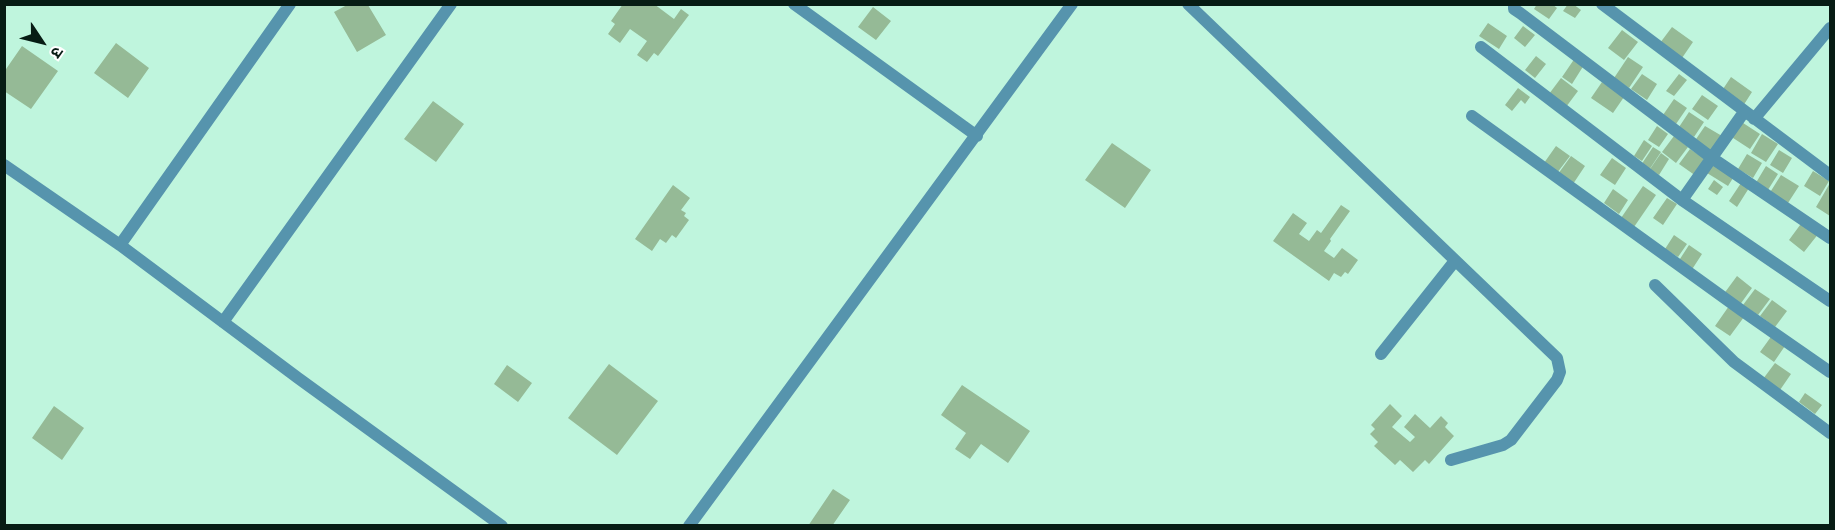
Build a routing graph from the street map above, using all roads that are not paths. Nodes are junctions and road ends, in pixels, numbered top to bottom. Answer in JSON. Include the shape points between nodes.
{"nodes":[{"id":1,"x":290,"y":4,"type":"edge"},
{"id":2,"x":451,"y":4,"type":"edge"},
{"id":3,"x":794,"y":4,"type":"edge"},
{"id":4,"x":1072,"y":4,"type":"edge"},
{"id":5,"x":1188,"y":4,"type":"edge"},
{"id":6,"x":1514,"y":4,"type":"edge"},
{"id":7,"x":1602,"y":4,"type":"edge"},
{"id":8,"x":1830,"y":28,"type":"edge"},
{"id":9,"x":1481,"y":46,"type":"dead end"},
{"id":10,"x":1749,"y":115,"type":"junction"},
{"id":11,"x":1472,"y":116,"type":"dead end"},
{"id":12,"x":977,"y":136,"type":"junction"},
{"id":13,"x":1712,"y":158,"type":"junction"},
{"id":14,"x":4,"y":165,"type":"edge"},
{"id":15,"x":1830,"y":175,"type":"edge"},
{"id":16,"x":1682,"y":200,"type":"junction"},
{"id":17,"x":1830,"y":238,"type":"edge"},
{"id":18,"x":120,"y":245,"type":"junction"},
{"id":19,"x":1454,"y":262,"type":"junction"},
{"id":20,"x":1655,"y":285,"type":"dead end"},
{"id":21,"x":1830,"y":301,"type":"edge"},
{"id":22,"x":223,"y":322,"type":"junction"},
{"id":23,"x":1381,"y":354,"type":"dead end"},
{"id":24,"x":1830,"y":372,"type":"edge"},
{"id":25,"x":1830,"y":433,"type":"edge"},
{"id":26,"x":1451,"y":460,"type":"dead end"},
{"id":27,"x":502,"y":525,"type":"edge"},
{"id":28,"x":689,"y":525,"type":"edge"}],
"edges":[{"from":1,"to":18,"type":"street"},
{"from":2,"to":22,"type":"street"},
{"from":3,"to":12,"type":"street"},
{"from":4,"to":12,"type":"street"},
{"from":5,"to":19,"type":"street"},
{"from":6,"to":13,"type":"street","via":[[1514,9]]},
{"from":7,"to":10,"type":"street"},
{"from":8,"to":10,"type":"street"},
{"from":9,"to":16,"type":"street"},
{"from":10,"to":13,"type":"street"},
{"from":10,"to":15,"type":"street"},
{"from":11,"to":24,"type":"street"},
{"from":12,"to":28,"type":"street"},
{"from":13,"to":16,"type":"street"},
{"from":13,"to":17,"type":"street"},
{"from":14,"to":18,"type":"street"},
{"from":16,"to":21,"type":"street"},
{"from":18,"to":22,"type":"street"},
{"from":19,"to":23,"type":"street"},
{"from":19,"to":26,"type":"street","via":[[1557,358],[1560,372],[1511,440]]},
{"from":20,"to":25,"type":"street","via":[[1734,362]]},
{"from":22,"to":27,"type":"street"}]}
